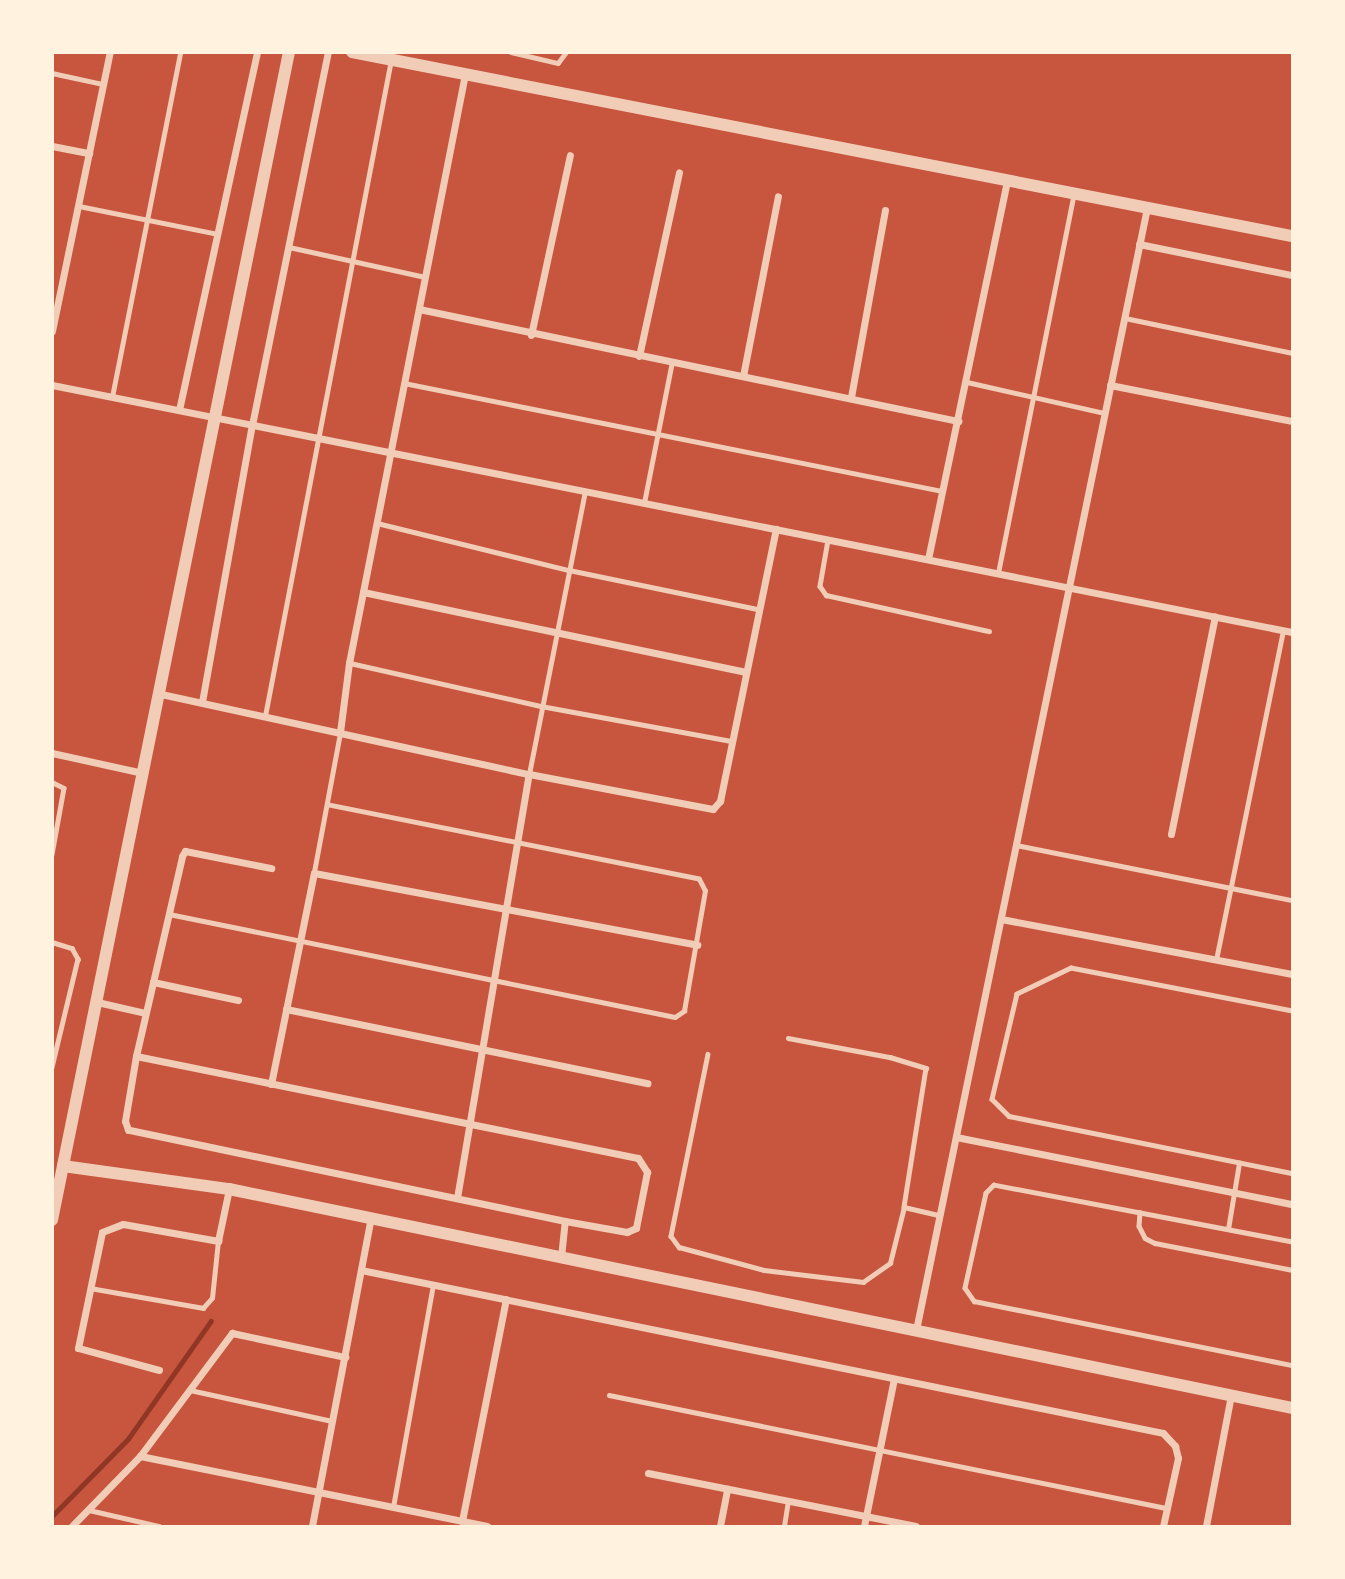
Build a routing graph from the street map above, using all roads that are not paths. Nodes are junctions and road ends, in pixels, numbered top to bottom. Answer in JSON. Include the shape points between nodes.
{"nodes":[{"id":1,"x":110,"y":52,"type":"edge"},
{"id":2,"x":180,"y":52,"type":"edge"},
{"id":3,"x":257,"y":52,"type":"edge"},
{"id":4,"x":289,"y":52,"type":"edge"},
{"id":5,"x":328,"y":52,"type":"edge"},
{"id":6,"x":352,"y":52,"type":"edge"},
{"id":7,"x":511,"y":52,"type":"edge"},
{"id":8,"x":566,"y":52,"type":"edge"},
{"id":9,"x":391,"y":60,"type":"junction"},
{"id":10,"x":52,"y":73,"type":"edge"},
{"id":11,"x":465,"y":75,"type":"junction"},
{"id":12,"x":104,"y":84,"type":"junction"},
{"id":13,"x":52,"y":146,"type":"edge"},
{"id":14,"x":89,"y":153,"type":"junction"},
{"id":15,"x":570,"y":155,"type":"dead end"},
{"id":16,"x":679,"y":172,"type":"dead end"},
{"id":17,"x":1007,"y":180,"type":"junction"},
{"id":18,"x":1074,"y":193,"type":"junction"},
{"id":19,"x":778,"y":196,"type":"dead end"},
{"id":20,"x":79,"y":206,"type":"junction"},
{"id":21,"x":1147,"y":208,"type":"junction"},
{"id":22,"x":885,"y":210,"type":"dead end"},
{"id":23,"x":145,"y":219,"type":"junction"},
{"id":24,"x":218,"y":234,"type":"junction"},
{"id":25,"x":1293,"y":236,"type":"edge"},
{"id":26,"x":1139,"y":244,"type":"junction"},
{"id":27,"x":288,"y":247,"type":"junction"},
{"id":28,"x":354,"y":260,"type":"junction"},
{"id":29,"x":1293,"y":275,"type":"edge"},
{"id":30,"x":425,"y":277,"type":"junction"},
{"id":31,"x":419,"y":309,"type":"junction"},
{"id":32,"x":1124,"y":318,"type":"junction"},
{"id":33,"x":52,"y":331,"type":"edge"},
{"id":34,"x":531,"y":335,"type":"junction"},
{"id":35,"x":1293,"y":353,"type":"edge"},
{"id":36,"x":639,"y":356,"type":"junction"},
{"id":37,"x":672,"y":362,"type":"junction"},
{"id":38,"x":743,"y":376,"type":"junction"},
{"id":39,"x":967,"y":382,"type":"junction"},
{"id":40,"x":404,"y":383,"type":"junction"},
{"id":41,"x":52,"y":385,"type":"edge"},
{"id":42,"x":1111,"y":385,"type":"junction"},
{"id":43,"x":112,"y":397,"type":"junction"},
{"id":44,"x":851,"y":397,"type":"junction"},
{"id":45,"x":1033,"y":397,"type":"junction"},
{"id":46,"x":179,"y":410,"type":"junction"},
{"id":47,"x":1105,"y":413,"type":"junction"},
{"id":48,"x":215,"y":418,"type":"junction"},
{"id":49,"x":958,"y":421,"type":"junction"},
{"id":50,"x":1293,"y":421,"type":"edge"},
{"id":51,"x":252,"y":425,"type":"junction"},
{"id":52,"x":658,"y":432,"type":"junction"},
{"id":53,"x":317,"y":438,"type":"junction"},
{"id":54,"x":391,"y":453,"type":"junction"},
{"id":55,"x":585,"y":491,"type":"junction"},
{"id":56,"x":943,"y":491,"type":"junction"},
{"id":57,"x":644,"y":503,"type":"junction"},
{"id":58,"x":377,"y":523,"type":"junction"},
{"id":59,"x":776,"y":529,"type":"junction"},
{"id":60,"x":828,"y":540,"type":"junction"},
{"id":61,"x":928,"y":559,"type":"junction"},
{"id":62,"x":569,"y":570,"type":"junction"},
{"id":63,"x":998,"y":573,"type":"junction"},
{"id":64,"x":1069,"y":587,"type":"junction"},
{"id":65,"x":363,"y":592,"type":"junction"},
{"id":66,"x":758,"y":609,"type":"junction"},
{"id":67,"x":1215,"y":616,"type":"junction"},
{"id":68,"x":1283,"y":630,"type":"junction"},
{"id":69,"x":989,"y":631,"type":"dead end"},
{"id":70,"x":1293,"y":632,"type":"edge"},
{"id":71,"x":557,"y":633,"type":"junction"},
{"id":72,"x":349,"y":663,"type":"junction"},
{"id":73,"x":745,"y":671,"type":"junction"},
{"id":74,"x":161,"y":694,"type":"junction"},
{"id":75,"x":202,"y":702,"type":"junction"},
{"id":76,"x":541,"y":705,"type":"junction"},
{"id":77,"x":265,"y":716,"type":"junction"},
{"id":78,"x":340,"y":732,"type":"junction"},
{"id":79,"x":731,"y":741,"type":"junction"},
{"id":80,"x":52,"y":753,"type":"edge"},
{"id":81,"x":143,"y":773,"type":"junction"},
{"id":82,"x":529,"y":774,"type":"junction"},
{"id":83,"x":52,"y":782,"type":"edge"},
{"id":84,"x":327,"y":805,"type":"junction"},
{"id":85,"x":1171,"y":834,"type":"dead end"},
{"id":86,"x":516,"y":842,"type":"junction"},
{"id":87,"x":1016,"y":845,"type":"junction"},
{"id":88,"x":52,"y":855,"type":"edge"},
{"id":89,"x":271,"y":868,"type":"dead end"},
{"id":90,"x":313,"y":873,"type":"junction"},
{"id":91,"x":1232,"y":888,"type":"junction"},
{"id":92,"x":1293,"y":900,"type":"edge"},
{"id":93,"x":506,"y":909,"type":"junction"},
{"id":94,"x":168,"y":914,"type":"junction"},
{"id":95,"x":1001,"y":919,"type":"junction"},
{"id":96,"x":300,"y":941,"type":"junction"},
{"id":97,"x":52,"y":942,"type":"edge"},
{"id":98,"x":697,"y":944,"type":"junction"},
{"id":99,"x":1216,"y":960,"type":"junction"},
{"id":100,"x":1293,"y":974,"type":"edge"},
{"id":101,"x":493,"y":980,"type":"junction"},
{"id":102,"x":153,"y":982,"type":"junction"},
{"id":103,"x":238,"y":1000,"type":"dead end"},
{"id":104,"x":97,"y":1003,"type":"junction"},
{"id":105,"x":286,"y":1009,"type":"junction"},
{"id":106,"x":1293,"y":1011,"type":"edge"},
{"id":107,"x":145,"y":1013,"type":"junction"},
{"id":108,"x":788,"y":1038,"type":"dead end"},
{"id":109,"x":481,"y":1048,"type":"junction"},
{"id":110,"x":708,"y":1054,"type":"dead end"},
{"id":111,"x":136,"y":1056,"type":"junction"},
{"id":112,"x":52,"y":1067,"type":"edge"},
{"id":113,"x":648,"y":1083,"type":"dead end"},
{"id":114,"x":271,"y":1084,"type":"junction"},
{"id":115,"x":468,"y":1125,"type":"junction"},
{"id":116,"x":956,"y":1137,"type":"junction"},
{"id":117,"x":1239,"y":1163,"type":"junction"},
{"id":118,"x":58,"y":1165,"type":"edge"},
{"id":119,"x":1293,"y":1173,"type":"edge"},
{"id":120,"x":229,"y":1189,"type":"junction"},
{"id":121,"x":1234,"y":1192,"type":"junction"},
{"id":122,"x":457,"y":1198,"type":"junction"},
{"id":123,"x":1293,"y":1204,"type":"edge"},
{"id":124,"x":904,"y":1207,"type":"junction"},
{"id":125,"x":1140,"y":1212,"type":"junction"},
{"id":126,"x":940,"y":1215,"type":"junction"},
{"id":127,"x":371,"y":1218,"type":"junction"},
{"id":128,"x":52,"y":1220,"type":"edge"},
{"id":129,"x":565,"y":1222,"type":"junction"},
{"id":130,"x":1228,"y":1229,"type":"junction"},
{"id":131,"x":218,"y":1241,"type":"junction"},
{"id":132,"x":1293,"y":1242,"type":"edge"},
{"id":133,"x":561,"y":1257,"type":"junction"},
{"id":134,"x":361,"y":1270,"type":"junction"},
{"id":135,"x":1293,"y":1270,"type":"edge"},
{"id":136,"x":433,"y":1285,"type":"junction"},
{"id":137,"x":89,"y":1288,"type":"junction"},
{"id":138,"x":506,"y":1300,"type":"junction"},
{"id":139,"x":916,"y":1330,"type":"junction"},
{"id":140,"x":345,"y":1357,"type":"junction"},
{"id":141,"x":1293,"y":1365,"type":"edge"},
{"id":142,"x":159,"y":1370,"type":"dead end"},
{"id":143,"x":894,"y":1379,"type":"junction"},
{"id":144,"x":190,"y":1390,"type":"junction"},
{"id":145,"x":609,"y":1395,"type":"dead end"},
{"id":146,"x":1231,"y":1395,"type":"junction"},
{"id":147,"x":1293,"y":1408,"type":"edge"},
{"id":148,"x":332,"y":1421,"type":"junction"},
{"id":149,"x":879,"y":1453,"type":"junction"},
{"id":150,"x":140,"y":1456,"type":"junction"},
{"id":151,"x":648,"y":1473,"type":"dead end"},
{"id":152,"x":727,"y":1489,"type":"junction"},
{"id":153,"x":318,"y":1493,"type":"junction"},
{"id":154,"x":788,"y":1501,"type":"junction"},
{"id":155,"x":393,"y":1507,"type":"junction"},
{"id":156,"x":1166,"y":1508,"type":"junction"},
{"id":157,"x":88,"y":1510,"type":"junction"},
{"id":158,"x":866,"y":1517,"type":"junction"},
{"id":159,"x":462,"y":1521,"type":"junction"},
{"id":160,"x":72,"y":1527,"type":"edge"},
{"id":161,"x":159,"y":1527,"type":"edge"},
{"id":162,"x":312,"y":1527,"type":"edge"},
{"id":163,"x":487,"y":1527,"type":"edge"},
{"id":164,"x":720,"y":1527,"type":"edge"},
{"id":165,"x":784,"y":1527,"type":"edge"},
{"id":166,"x":864,"y":1527,"type":"edge"},
{"id":167,"x":916,"y":1527,"type":"edge"},
{"id":168,"x":1163,"y":1527,"type":"edge"},
{"id":169,"x":1206,"y":1527,"type":"edge"}],
"edges":[{"from":1,"to":12,"type":"street"},
{"from":2,"to":23,"type":"lane"},
{"from":3,"to":24,"type":"street"},
{"from":4,"to":48,"type":"street"},
{"from":5,"to":27,"type":"street"},
{"from":6,"to":9,"type":"street"},
{"from":7,"to":8,"type":"lane","via":[[558,63]]},
{"from":9,"to":11,"type":"street"},
{"from":9,"to":28,"type":"lane"},
{"from":10,"to":12,"type":"lane"},
{"from":11,"to":17,"type":"street"},
{"from":11,"to":30,"type":"street"},
{"from":12,"to":14,"type":"street"},
{"from":13,"to":14,"type":"street"},
{"from":14,"to":20,"type":"street"},
{"from":15,"to":34,"type":"street"},
{"from":16,"to":36,"type":"street"},
{"from":17,"to":18,"type":"street"},
{"from":17,"to":39,"type":"street"},
{"from":18,"to":21,"type":"street"},
{"from":18,"to":45,"type":"lane"},
{"from":19,"to":38,"type":"street"},
{"from":20,"to":23,"type":"lane"},
{"from":20,"to":33,"type":"street"},
{"from":21,"to":25,"type":"street"},
{"from":21,"to":26,"type":"street"},
{"from":22,"to":44,"type":"street"},
{"from":23,"to":24,"type":"lane"},
{"from":23,"to":43,"type":"lane"},
{"from":24,"to":46,"type":"street"},
{"from":26,"to":29,"type":"street"},
{"from":26,"to":32,"type":"street"},
{"from":27,"to":28,"type":"lane"},
{"from":27,"to":51,"type":"street"},
{"from":28,"to":30,"type":"lane"},
{"from":28,"to":53,"type":"lane"},
{"from":30,"to":31,"type":"street"},
{"from":31,"to":34,"type":"street"},
{"from":31,"to":40,"type":"street"},
{"from":32,"to":35,"type":"lane"},
{"from":32,"to":42,"type":"street"},
{"from":34,"to":36,"type":"street"},
{"from":36,"to":37,"type":"street"},
{"from":37,"to":38,"type":"street"},
{"from":37,"to":52,"type":"lane"},
{"from":38,"to":44,"type":"street"},
{"from":39,"to":45,"type":"lane"},
{"from":39,"to":49,"type":"street"},
{"from":40,"to":52,"type":"lane"},
{"from":40,"to":54,"type":"street"},
{"from":41,"to":43,"type":"street"},
{"from":42,"to":47,"type":"street"},
{"from":42,"to":50,"type":"street"},
{"from":43,"to":46,"type":"street"},
{"from":44,"to":49,"type":"street"},
{"from":45,"to":47,"type":"lane"},
{"from":45,"to":63,"type":"lane"},
{"from":46,"to":48,"type":"street"},
{"from":47,"to":64,"type":"street"},
{"from":48,"to":51,"type":"street"},
{"from":48,"to":74,"type":"street"},
{"from":49,"to":56,"type":"street"},
{"from":51,"to":53,"type":"street"},
{"from":51,"to":75,"type":"street"},
{"from":52,"to":56,"type":"lane"},
{"from":52,"to":57,"type":"lane"},
{"from":53,"to":54,"type":"street"},
{"from":53,"to":77,"type":"lane"},
{"from":54,"to":55,"type":"street"},
{"from":54,"to":58,"type":"street"},
{"from":55,"to":57,"type":"street"},
{"from":55,"to":62,"type":"lane"},
{"from":56,"to":61,"type":"street"},
{"from":57,"to":59,"type":"street"},
{"from":58,"to":62,"type":"lane"},
{"from":58,"to":65,"type":"street"},
{"from":59,"to":60,"type":"street"},
{"from":59,"to":66,"type":"street"},
{"from":60,"to":61,"type":"street"},
{"from":60,"to":69,"type":"lane","via":[[820,586],[826,595]]},
{"from":61,"to":63,"type":"street"},
{"from":62,"to":66,"type":"lane"},
{"from":62,"to":71,"type":"lane"},
{"from":63,"to":64,"type":"street"},
{"from":64,"to":67,"type":"street"},
{"from":64,"to":87,"type":"street"},
{"from":65,"to":71,"type":"street"},
{"from":65,"to":72,"type":"street"},
{"from":66,"to":73,"type":"street"},
{"from":67,"to":68,"type":"street"},
{"from":67,"to":85,"type":"street"},
{"from":68,"to":70,"type":"street"},
{"from":68,"to":91,"type":"lane"},
{"from":71,"to":73,"type":"street"},
{"from":71,"to":76,"type":"lane"},
{"from":72,"to":76,"type":"lane"},
{"from":72,"to":78,"type":"street"},
{"from":73,"to":79,"type":"street"},
{"from":74,"to":75,"type":"street"},
{"from":74,"to":81,"type":"street"},
{"from":75,"to":77,"type":"street"},
{"from":76,"to":79,"type":"lane"},
{"from":76,"to":82,"type":"lane"},
{"from":77,"to":78,"type":"street"},
{"from":78,"to":82,"type":"street"},
{"from":78,"to":84,"type":"lane"},
{"from":79,"to":82,"type":"street","via":[[720,801],[713,809]]},
{"from":80,"to":81,"type":"street"},
{"from":81,"to":104,"type":"street"},
{"from":82,"to":86,"type":"street"},
{"from":83,"to":88,"type":"lane","via":[[64,788]]},
{"from":84,"to":86,"type":"lane"},
{"from":84,"to":90,"type":"lane"},
{"from":86,"to":93,"type":"street"},
{"from":86,"to":98,"type":"lane","via":[[699,879],[705,891]]},
{"from":87,"to":91,"type":"lane"},
{"from":87,"to":95,"type":"street"},
{"from":89,"to":94,"type":"street","via":[[185,851]]},
{"from":90,"to":93,"type":"street"},
{"from":90,"to":96,"type":"street"},
{"from":91,"to":92,"type":"lane"},
{"from":91,"to":99,"type":"lane"},
{"from":93,"to":98,"type":"street"},
{"from":93,"to":101,"type":"street"},
{"from":94,"to":96,"type":"lane"},
{"from":94,"to":102,"type":"street"},
{"from":95,"to":99,"type":"street"},
{"from":95,"to":116,"type":"street"},
{"from":96,"to":101,"type":"lane"},
{"from":96,"to":105,"type":"street"},
{"from":97,"to":112,"type":"lane","via":[[72,948],[78,959]]},
{"from":98,"to":101,"type":"lane","via":[[688,1000],[676,1017]]},
{"from":99,"to":100,"type":"street"},
{"from":101,"to":109,"type":"street"},
{"from":102,"to":103,"type":"street"},
{"from":102,"to":107,"type":"street"},
{"from":104,"to":107,"type":"street"},
{"from":104,"to":118,"type":"street"},
{"from":105,"to":109,"type":"street"},
{"from":105,"to":114,"type":"street"},
{"from":106,"to":117,"type":"lane","via":[[1078,967],[1017,995],[1013,1003],[992,1099],[1009,1116]]},
{"from":107,"to":111,"type":"street"},
{"from":108,"to":124,"type":"lane","via":[[926,1068]]},
{"from":109,"to":113,"type":"street"},
{"from":109,"to":115,"type":"street"},
{"from":110,"to":124,"type":"lane","via":[[671,1236],[679,1247],[764,1270],[863,1282],[890,1263]]},
{"from":111,"to":114,"type":"street"},
{"from":111,"to":122,"type":"street","via":[[125,1121],[128,1129]]},
{"from":114,"to":115,"type":"street"},
{"from":115,"to":122,"type":"street"},
{"from":115,"to":129,"type":"street","via":[[642,1160],[647,1172],[636,1228],[627,1232]]},
{"from":116,"to":121,"type":"street"},
{"from":116,"to":126,"type":"street"},
{"from":117,"to":119,"type":"lane"},
{"from":117,"to":121,"type":"lane"},
{"from":118,"to":120,"type":"street"},
{"from":118,"to":128,"type":"street"},
{"from":120,"to":127,"type":"street"},
{"from":120,"to":131,"type":"street"},
{"from":121,"to":123,"type":"street"},
{"from":121,"to":130,"type":"lane"},
{"from":122,"to":129,"type":"street"},
{"from":124,"to":126,"type":"lane"},
{"from":125,"to":130,"type":"lane"},
{"from":125,"to":135,"type":"lane","via":[[1139,1226],[1145,1238],[1155,1243]]},
{"from":125,"to":141,"type":"lane","via":[[990,1186],[974,1240],[967,1296]]},
{"from":126,"to":139,"type":"street"},
{"from":127,"to":133,"type":"street"},
{"from":127,"to":134,"type":"street"},
{"from":129,"to":133,"type":"street"},
{"from":130,"to":132,"type":"lane"},
{"from":131,"to":137,"type":"street","via":[[123,1224],[105,1227]]},
{"from":131,"to":137,"type":"lane","via":[[212,1298],[204,1308]]},
{"from":133,"to":139,"type":"street"},
{"from":134,"to":136,"type":"street"},
{"from":134,"to":140,"type":"street"},
{"from":136,"to":138,"type":"street"},
{"from":136,"to":155,"type":"lane"},
{"from":137,"to":142,"type":"street","via":[[78,1348]]},
{"from":138,"to":143,"type":"street"},
{"from":138,"to":159,"type":"street"},
{"from":139,"to":146,"type":"street"},
{"from":140,"to":144,"type":"street","via":[[232,1333]]},
{"from":140,"to":148,"type":"street"},
{"from":143,"to":149,"type":"street"},
{"from":143,"to":156,"type":"street","via":[[1163,1433],[1175,1446],[1178,1458]]},
{"from":144,"to":148,"type":"lane"},
{"from":144,"to":150,"type":"street"},
{"from":145,"to":149,"type":"lane"},
{"from":146,"to":147,"type":"street"},
{"from":146,"to":169,"type":"street"},
{"from":148,"to":153,"type":"street"},
{"from":149,"to":156,"type":"lane"},
{"from":149,"to":158,"type":"street"},
{"from":150,"to":153,"type":"street"},
{"from":150,"to":157,"type":"street"},
{"from":151,"to":152,"type":"street"},
{"from":152,"to":154,"type":"street"},
{"from":152,"to":164,"type":"street"},
{"from":153,"to":155,"type":"street"},
{"from":153,"to":162,"type":"street"},
{"from":154,"to":158,"type":"street"},
{"from":154,"to":165,"type":"lane"},
{"from":155,"to":159,"type":"street"},
{"from":156,"to":168,"type":"street"},
{"from":157,"to":160,"type":"street"},
{"from":157,"to":161,"type":"lane"},
{"from":158,"to":166,"type":"street"},
{"from":158,"to":167,"type":"street"},
{"from":159,"to":163,"type":"street"}]}
